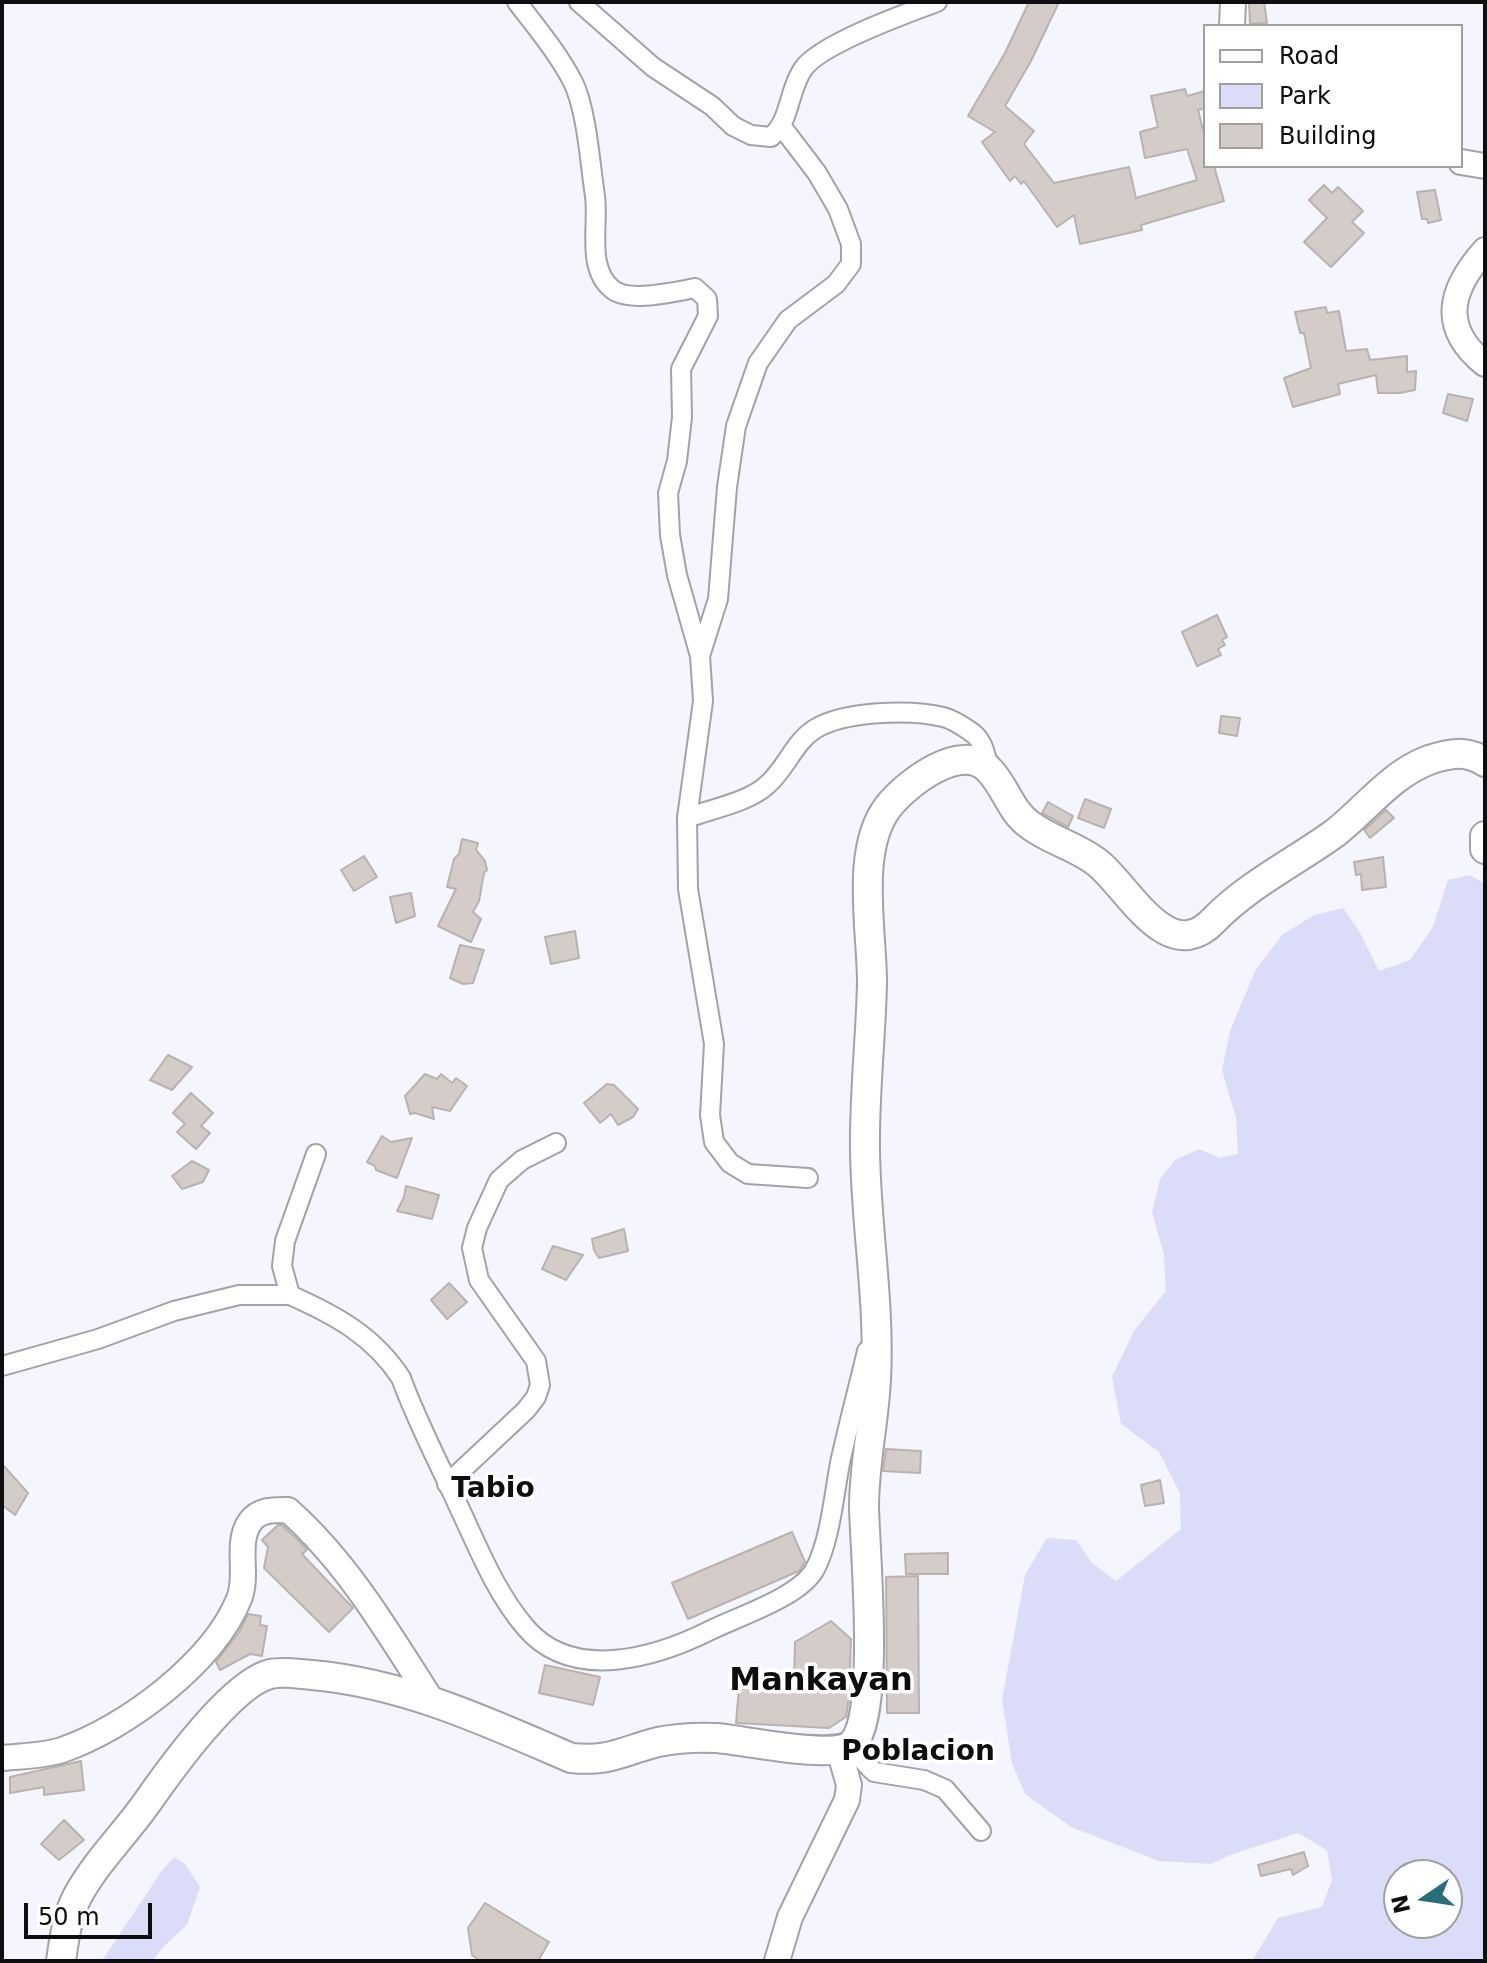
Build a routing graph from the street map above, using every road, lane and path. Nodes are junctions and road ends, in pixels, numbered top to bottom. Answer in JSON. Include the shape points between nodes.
{"nodes":[{"id":1,"x":517,"y":2,"type":"edge"},
{"id":2,"x":579,"y":2,"type":"edge"},
{"id":3,"x":937,"y":2,"type":"edge"},
{"id":4,"x":1233,"y":2,"type":"edge"},
{"id":5,"x":1232,"y":24,"type":"edge"},
{"id":6,"x":782,"y":127,"type":"junction"},
{"id":7,"x":1463,"y":162,"type":"edge"},
{"id":8,"x":1485,"y":166,"type":"edge"},
{"id":9,"x":1485,"y":250,"type":"edge"},
{"id":10,"x":1485,"y":364,"type":"edge"},
{"id":11,"x":700,"y":656,"type":"junction"},
{"id":12,"x":1485,"y":762,"type":"edge"},
{"id":13,"x":989,"y":769,"type":"junction"},
{"id":14,"x":687,"y":818,"type":"junction"},
{"id":15,"x":1485,"y":836,"type":"edge"},
{"id":16,"x":1485,"y":849,"type":"edge"},
{"id":17,"x":556,"y":1143,"type":"dead end"},
{"id":18,"x":316,"y":1154,"type":"dead end"},
{"id":19,"x":808,"y":1178,"type":"dead end"},
{"id":20,"x":290,"y":1295,"type":"junction"},
{"id":21,"x":875,"y":1317,"type":"junction"},
{"id":22,"x":2,"y":1366,"type":"edge"},
{"id":23,"x":447,"y":1484,"type":"junction"},
{"id":24,"x":432,"y":1701,"type":"junction"},
{"id":25,"x":845,"y":1748,"type":"junction"},
{"id":26,"x":2,"y":1758,"type":"edge"},
{"id":27,"x":981,"y":1831,"type":"dead end"},
{"id":28,"x":61,"y":1961,"type":"edge"},
{"id":29,"x":777,"y":1961,"type":"edge"}],
"edges":[{"from":1,"to":11,"type":"street","via":[[574,85],[596,207],[597,267],[613,290],[630,296],[695,288],[707,299],[708,316],[681,369],[682,417],[668,493],[677,575]]},
{"from":2,"to":6,"type":"street","via":[[653,67],[733,126],[771,137]]},
{"from":3,"to":6,"type":"street","via":[[865,30],[804,67]]},
{"from":4,"to":5,"type":"street"},
{"from":6,"to":11,"type":"street","via":[[838,209],[851,244],[851,264],[836,284],[788,320],[758,363],[736,426],[718,599]]},
{"from":7,"to":8,"type":"street"},
{"from":9,"to":10,"type":"street","via":[[1460,282],[1455,321],[1465,346]]},
{"from":11,"to":14,"type":"street","via":[[703,701]]},
{"from":12,"to":13,"type":"main road","via":[[1466,753],[1425,761],[1333,834],[1251,888],[1207,928],[1189,935],[1158,927],[1096,861],[1029,825]]},
{"from":13,"to":14,"type":"street","via":[[982,743],[946,717],[908,713],[845,718],[816,729],[766,787]]},
{"from":13,"to":21,"type":"main road","via":[[961,760],[934,768],[892,802],[873,838],[864,1150]]},
{"from":14,"to":19,"type":"street","via":[[688,889],[714,1044],[714,1142],[730,1163],[748,1174]]},
{"from":15,"to":16,"type":"main road"},
{"from":17,"to":23,"type":"street","via":[[522,1160],[499,1180],[472,1248],[479,1280],[536,1361],[540,1385],[526,1410]]},
{"from":18,"to":20,"type":"street","via":[[285,1241],[282,1266]]},
{"from":20,"to":22,"type":"street","via":[[239,1295],[174,1311]]},
{"from":20,"to":23,"type":"street","via":[[352,1327],[385,1354],[401,1378]]},
{"from":21,"to":23,"type":"street","via":[[834,1505],[813,1573],[796,1589],[697,1637],[629,1659],[593,1661],[558,1652],[527,1630],[506,1600]]},
{"from":21,"to":25,"type":"main road","via":[[876,1378],[865,1474],[867,1690],[861,1729]]},
{"from":24,"to":25,"type":"main road","via":[[571,1758],[594,1760],[684,1738]]},
{"from":24,"to":26,"type":"street","via":[[345,1571],[288,1510],[270,1510],[249,1523],[240,1598],[182,1677],[81,1742],[59,1751]]},
{"from":24,"to":28,"type":"main road","via":[[368,1681],[291,1673],[269,1674],[242,1689],[95,1868],[73,1907]]},
{"from":25,"to":27,"type":"street","via":[[874,1772],[945,1789]]},
{"from":25,"to":29,"type":"street","via":[[847,1800],[790,1917]]}]}
